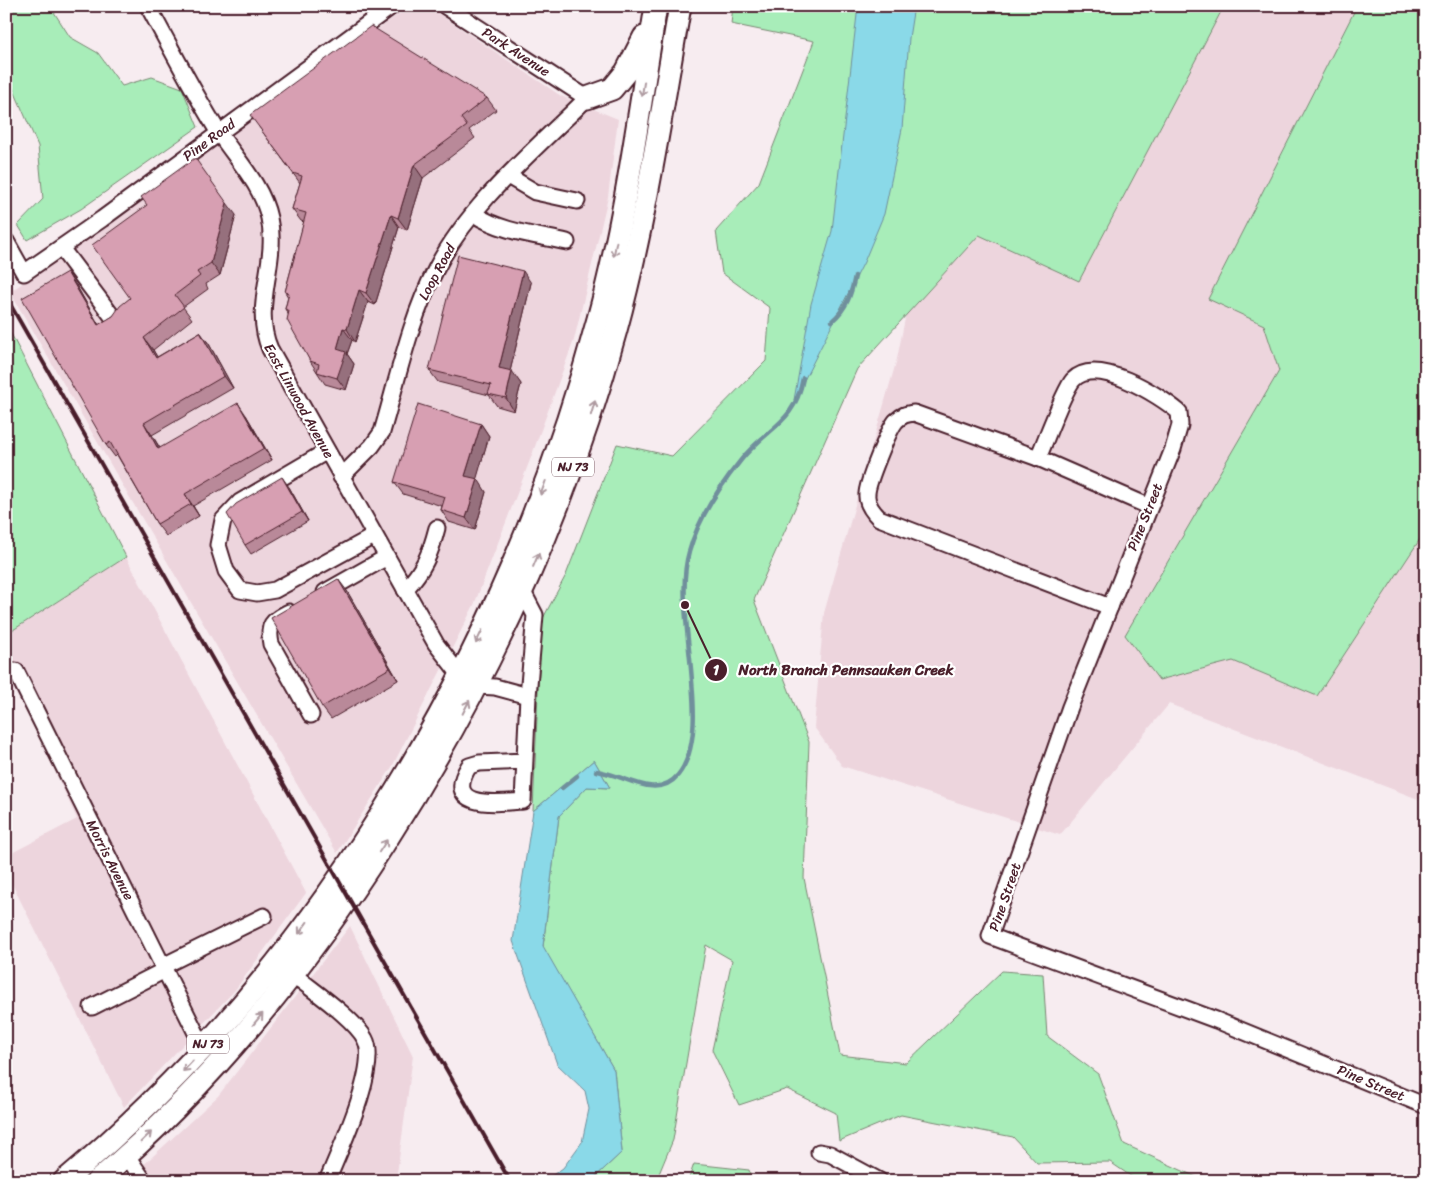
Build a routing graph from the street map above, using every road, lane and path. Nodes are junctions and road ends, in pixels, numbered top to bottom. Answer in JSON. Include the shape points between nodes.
{"nodes":[{"id":1,"x":148,"y":6,"type":"edge"},
{"id":2,"x":392,"y":6,"type":"edge"},
{"id":3,"x":445,"y":6,"type":"edge"},
{"id":4,"x":655,"y":6,"type":"edge"},
{"id":5,"x":680,"y":6,"type":"edge"},
{"id":6,"x":587,"y":98,"type":"junction"},
{"id":7,"x":219,"y":133,"type":"junction"},
{"id":8,"x":508,"y":176,"type":"junction"},
{"id":9,"x":577,"y":201,"type":"dead end"},
{"id":10,"x":474,"y":214,"type":"junction"},
{"id":11,"x":6,"y":242,"type":"edge"},
{"id":12,"x":567,"y":242,"type":"dead end"},
{"id":13,"x":61,"y":248,"type":"junction"},
{"id":14,"x":115,"y":320,"type":"edge"},
{"id":15,"x":327,"y":451,"type":"junction"},
{"id":16,"x":1038,"y":458,"type":"junction"},
{"id":17,"x":341,"y":477,"type":"junction"},
{"id":18,"x":1148,"y":506,"type":"junction"},
{"id":19,"x":437,"y":528,"type":"dead end"},
{"id":20,"x":374,"y":536,"type":"junction"},
{"id":21,"x":386,"y":557,"type":"junction"},
{"id":22,"x":405,"y":590,"type":"junction"},
{"id":23,"x":523,"y":592,"type":"junction"},
{"id":24,"x":315,"y":598,"type":"edge"},
{"id":25,"x":298,"y":607,"type":"edge"},
{"id":26,"x":1110,"y":607,"type":"junction"},
{"id":27,"x":16,"y":671,"type":"dead end"},
{"id":28,"x":468,"y":681,"type":"junction"},
{"id":29,"x":528,"y":696,"type":"junction"},
{"id":30,"x":311,"y":714,"type":"dead end"},
{"id":31,"x":525,"y":761,"type":"dead end"},
{"id":32,"x":264,"y":916,"type":"dead end"},
{"id":33,"x":164,"y":968,"type":"junction"},
{"id":34,"x":294,"y":975,"type":"junction"},
{"id":35,"x":92,"y":1008,"type":"dead end"},
{"id":36,"x":204,"y":1048,"type":"junction"},
{"id":37,"x":1426,"y":1106,"type":"edge"},
{"id":38,"x":819,"y":1152,"type":"dead end"},
{"id":39,"x":127,"y":1156,"type":"junction"},
{"id":40,"x":64,"y":1181,"type":"edge"},
{"id":41,"x":97,"y":1181,"type":"edge"},
{"id":42,"x":144,"y":1181,"type":"edge"},
{"id":43,"x":327,"y":1181,"type":"edge"},
{"id":44,"x":880,"y":1181,"type":"edge"}],
"edges":[{"from":1,"to":7,"type":"street","name":"East Linwood Avenue"},
{"from":2,"to":7,"type":"street","name":"Pine Road"},
{"from":3,"to":6,"type":"street","name":"Park Avenue"},
{"from":4,"to":6,"type":"highway","via":[[642,44],[626,72],[612,89]]},
{"from":4,"to":28,"type":"highway","number":"NJ 73","one_way":true,"via":[[612,266],[584,368],[533,514],[492,610]]},
{"from":23,"to":5,"type":"highway","number":"NJ 73","one_way":true,"via":[[570,477],[616,330],[650,183]]},
{"from":6,"to":8,"type":"street","name":"Loop Road"},
{"from":7,"to":13,"type":"street","name":"Pine Road"},
{"from":7,"to":15,"type":"street","name":"East Linwood Avenue","via":[[252,179],[269,216],[272,249],[262,311],[266,340]]},
{"from":8,"to":9,"type":"street","via":[[535,192]]},
{"from":8,"to":10,"type":"street","name":"Loop Road"},
{"from":10,"to":12,"type":"street","via":[[502,228]]},
{"from":10,"to":17,"type":"street","name":"Loop Road","via":[[448,248],[428,284],[379,439]]},
{"from":11,"to":13,"type":"street","name":"Pine Road","via":[[24,273]]},
{"from":13,"to":14,"type":"street"},
{"from":15,"to":17,"type":"street","name":"East Linwood Avenue"},
{"from":15,"to":20,"type":"street","via":[[240,502],[223,520],[218,545],[226,571],[240,590],[275,590]]},
{"from":16,"to":18,"type":"street"},
{"from":16,"to":18,"type":"street","name":"Pine Street","via":[[1072,381],[1083,372],[1107,373],[1164,400],[1179,412],[1180,425],[1173,449]]},
{"from":16,"to":26,"type":"street","via":[[914,413],[904,414],[895,422],[872,474],[867,494],[870,508],[878,518]]},
{"from":17,"to":20,"type":"street","name":"East Linwood Avenue"},
{"from":18,"to":26,"type":"street","name":"Pine Street"},
{"from":19,"to":22,"type":"street","via":[[431,553],[421,572]]},
{"from":20,"to":21,"type":"street","name":"East Linwood Avenue"},
{"from":21,"to":22,"type":"street","name":"East Linwood Avenue"},
{"from":21,"to":24,"type":"street"},
{"from":22,"to":28,"type":"street","name":"East Linwood Avenue","via":[[441,652]]},
{"from":23,"to":28,"type":"highway","number":"NJ 73"},
{"from":23,"to":29,"type":"street","via":[[534,614]]},
{"from":25,"to":30,"type":"street","via":[[273,622],[268,632],[271,644]]},
{"from":26,"to":37,"type":"street","name":"Pine Street","via":[[1070,707],[990,936],[1216,1020]]},
{"from":27,"to":33,"type":"street","name":"Morris Avenue"},
{"from":28,"to":29,"type":"street"},
{"from":34,"to":28,"type":"highway","number":"NJ 73","one_way":true,"via":[[357,887],[453,733]]},
{"from":28,"to":36,"type":"highway","number":"NJ 73","one_way":true,"via":[[332,888],[276,964]]},
{"from":29,"to":31,"type":"street"},
{"from":32,"to":33,"type":"street"},
{"from":33,"to":35,"type":"street"},
{"from":33,"to":36,"type":"street","name":"Morris Avenue"},
{"from":39,"to":34,"type":"highway","number":"NJ 73","one_way":true,"via":[[226,1056]]},
{"from":34,"to":43,"type":"street","via":[[357,1028],[368,1047],[367,1074]]},
{"from":36,"to":40,"type":"highway","number":"NJ 73","one_way":true,"via":[[138,1116]]},
{"from":38,"to":44,"type":"street","via":[[830,1154]]},
{"from":39,"to":41,"type":"highway","number":"NJ 73"},
{"from":39,"to":42,"type":"street"}]}
